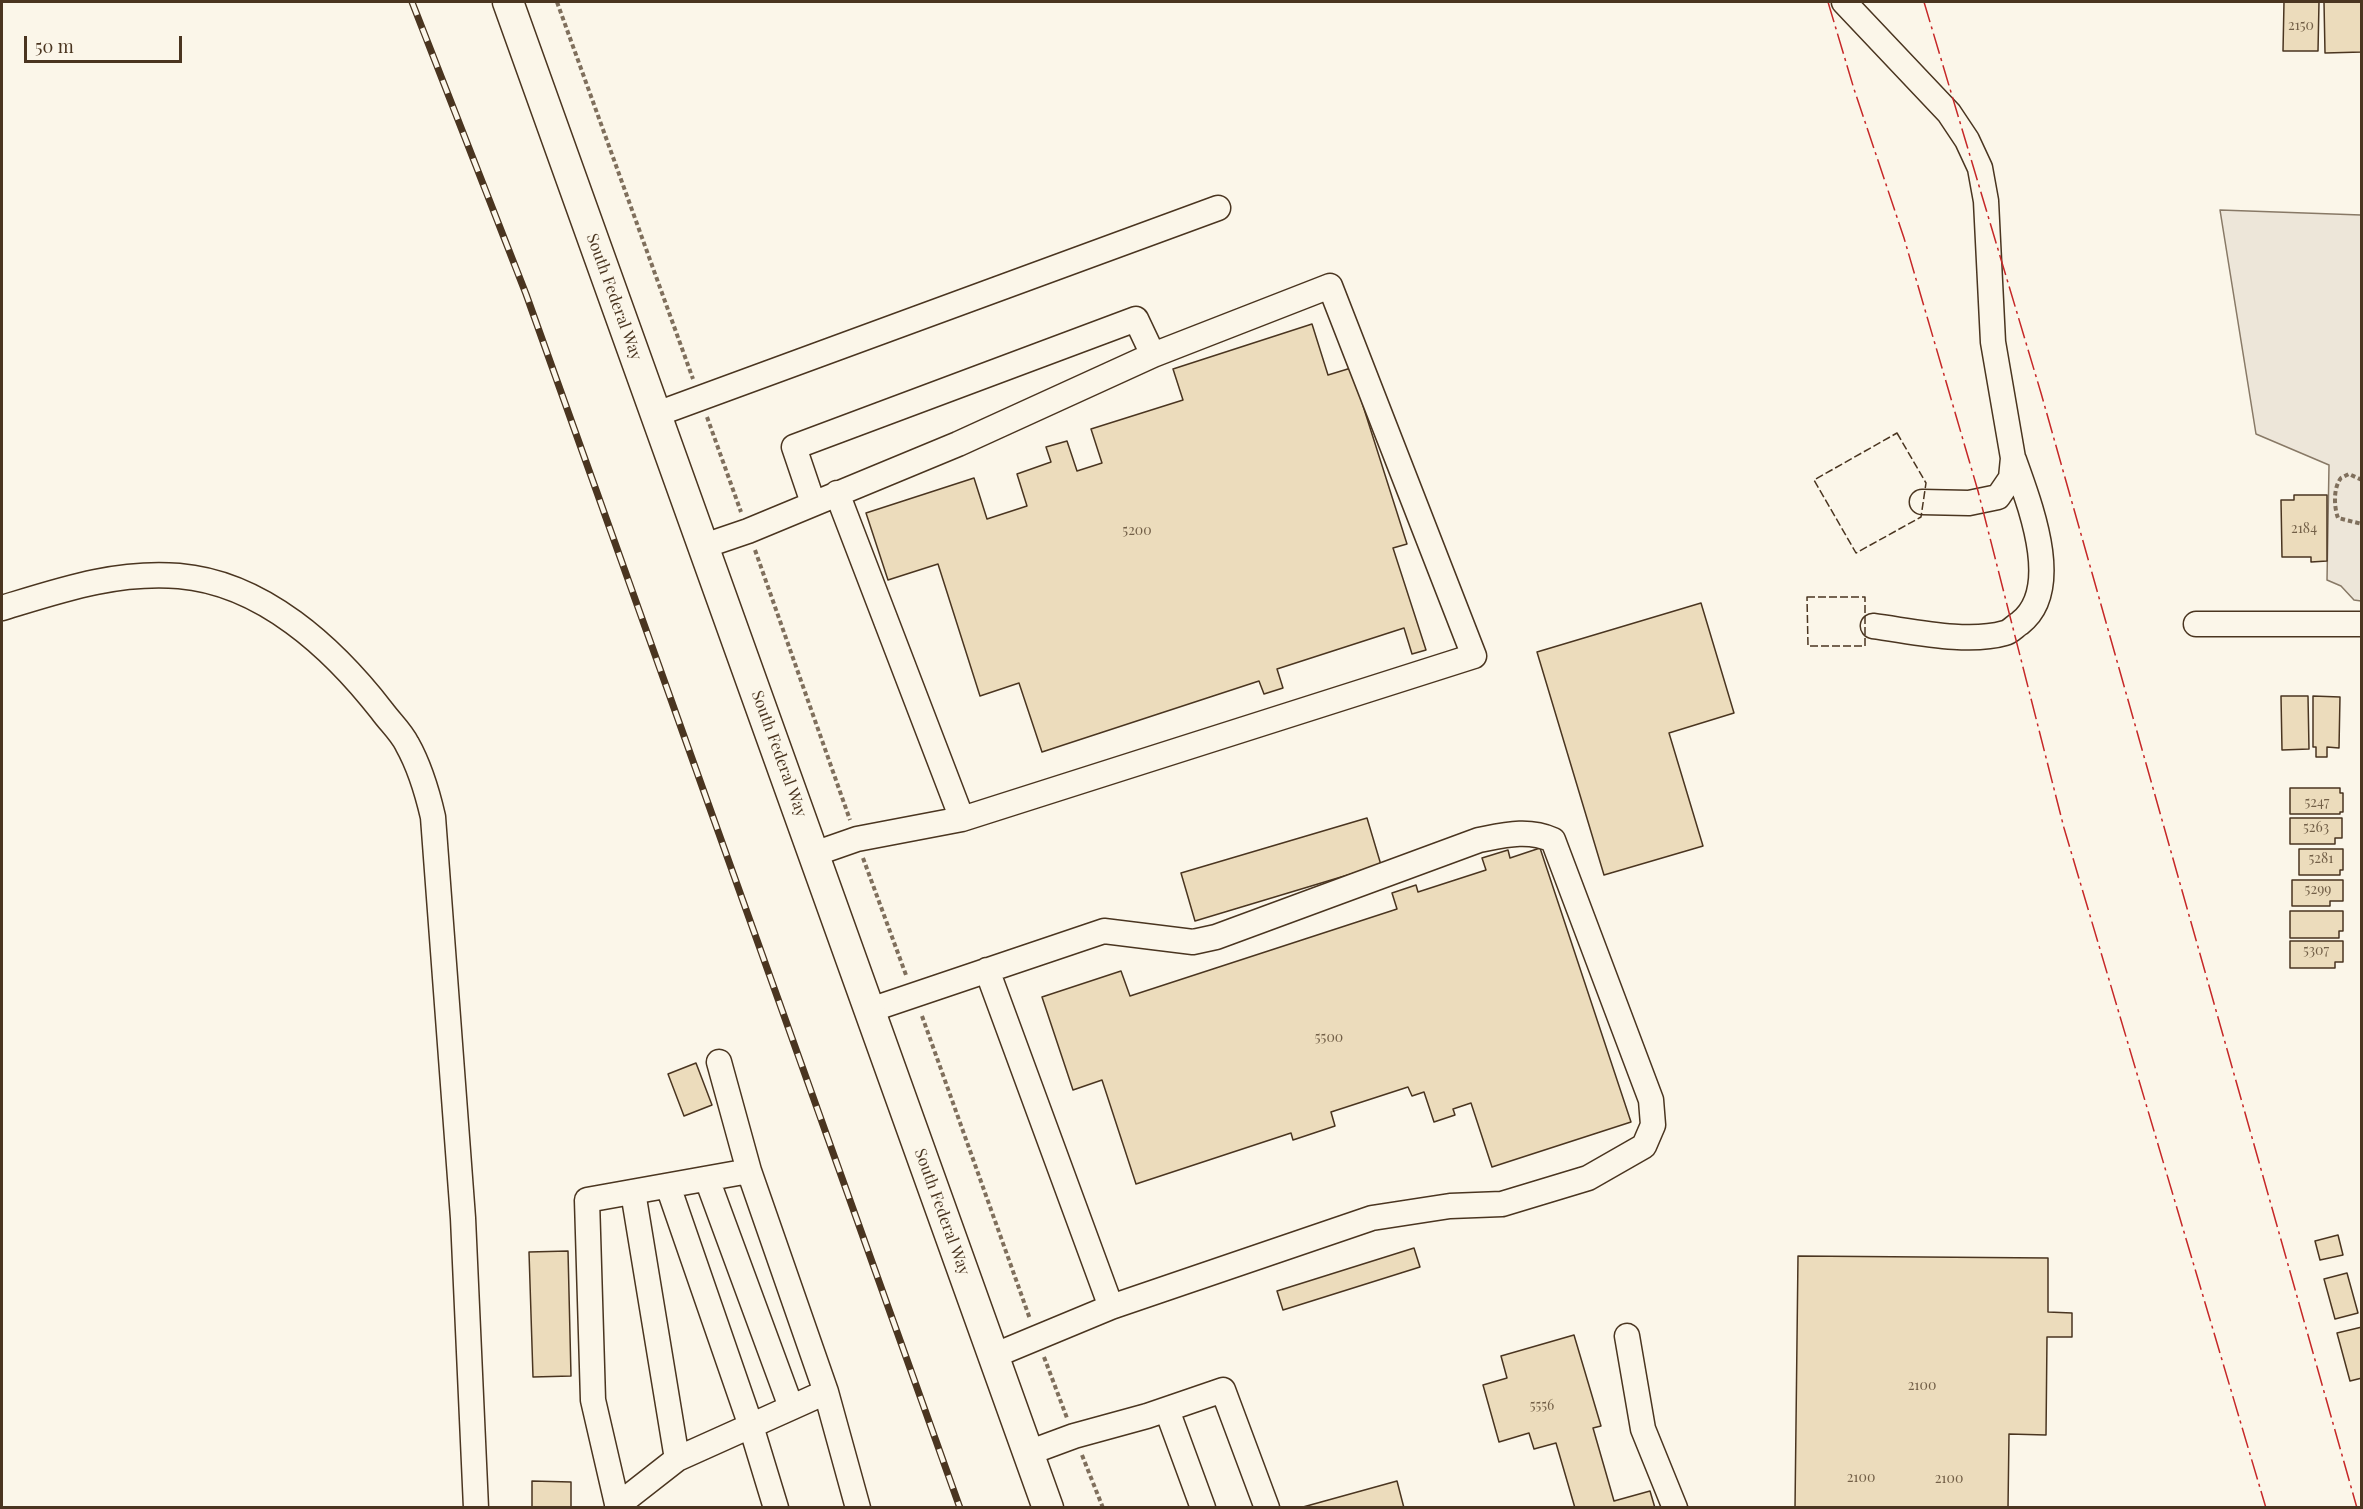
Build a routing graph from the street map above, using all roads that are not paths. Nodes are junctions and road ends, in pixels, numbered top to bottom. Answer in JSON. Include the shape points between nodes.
{"nodes":[{"id":1,"x":508,"y":2,"type":"edge"},
{"id":2,"x":1844,"y":2,"type":"edge"},
{"id":3,"x":1218,"y":208,"type":"dead end"},
{"id":4,"x":1153,"y":356,"type":"junction"},
{"id":5,"x":657,"y":414,"type":"junction"},
{"id":6,"x":2013,"y":458,"type":"junction"},
{"id":7,"x":837,"y":493,"type":"junction"},
{"id":8,"x":1922,"y":502,"type":"dead end"},
{"id":9,"x":813,"y":503,"type":"junction"},
{"id":10,"x":704,"y":546,"type":"junction"},
{"id":11,"x":2,"y":609,"type":"edge"},
{"id":12,"x":2196,"y":624,"type":"dead end"},
{"id":13,"x":2361,"y":624,"type":"edge"},
{"id":14,"x":1873,"y":626,"type":"dead end"},
{"id":15,"x":962,"y":819,"type":"junction"},
{"id":16,"x":814,"y":854,"type":"junction"},
{"id":17,"x":987,"y":970,"type":"junction"},
{"id":18,"x":870,"y":1010,"type":"junction"},
{"id":19,"x":719,"y":1062,"type":"dead end"},
{"id":20,"x":749,"y":1172,"type":"junction"},
{"id":21,"x":707,"y":1179,"type":"junction"},
{"id":22,"x":668,"y":1186,"type":"junction"},
{"id":23,"x":633,"y":1192,"type":"junction"},
{"id":24,"x":1111,"y":1307,"type":"junction"},
{"id":25,"x":1627,"y":1336,"type":"dead end"},
{"id":26,"x":993,"y":1356,"type":"junction"},
{"id":27,"x":826,"y":1392,"type":"junction"},
{"id":28,"x":791,"y":1407,"type":"junction"},
{"id":29,"x":1167,"y":1410,"type":"junction"},
{"id":30,"x":751,"y":1426,"type":"junction"},
{"id":31,"x":1028,"y":1453,"type":"junction"},
{"id":32,"x":677,"y":1459,"type":"junction"},
{"id":33,"x":617,"y":1507,"type":"edge"},
{"id":34,"x":476,"y":1508,"type":"edge"},
{"id":35,"x":776,"y":1508,"type":"edge"},
{"id":36,"x":858,"y":1508,"type":"edge"},
{"id":37,"x":1048,"y":1508,"type":"edge"},
{"id":38,"x":1203,"y":1508,"type":"edge"},
{"id":39,"x":1267,"y":1508,"type":"edge"},
{"id":40,"x":1674,"y":1508,"type":"edge"}],
"edges":[{"from":1,"to":5,"type":"main road","name":"South Federal Way"},
{"from":2,"to":6,"type":"street","via":[[1949,113],[1980,168],[1986,201],[1993,342]]},
{"from":3,"to":5,"type":"street"},
{"from":4,"to":7,"type":"street","via":[[958,444]]},
{"from":4,"to":9,"type":"street","via":[[1136,319],[794,447]]},
{"from":4,"to":15,"type":"street","via":[[1330,286],[1474,656]]},
{"from":5,"to":10,"type":"main road","name":"South Federal Way"},
{"from":6,"to":8,"type":"street","via":[[2011,478],[1998,496],[1969,503]]},
{"from":6,"to":14,"type":"street","via":[[2034,517],[2042,570],[2037,602],[2026,618],[2006,633],[1961,638]]},
{"from":7,"to":9,"type":"street"},
{"from":7,"to":15,"type":"street"},
{"from":9,"to":10,"type":"street"},
{"from":10,"to":16,"type":"main road","name":"South Federal Way"},
{"from":11,"to":34,"type":"street","via":[[84,583],[132,576],[181,576],[231,588],[273,608],[308,634],[364,688],[406,742],[424,780],[433,817],[463,1218]]},
{"from":12,"to":13,"type":"street"},
{"from":15,"to":16,"type":"street","via":[[857,839]]},
{"from":16,"to":18,"type":"main road","name":"South Federal Way"},
{"from":17,"to":18,"type":"street"},
{"from":17,"to":24,"type":"street"},
{"from":17,"to":24,"type":"street","via":[[1104,931],[1184,941],[1216,937],[1479,840],[1539,834],[1553,840],[1651,1100],[1653,1125],[1644,1146],[1588,1178],[1502,1204],[1450,1206],[1372,1218]]},
{"from":18,"to":26,"type":"main road","name":"South Federal Way"},
{"from":19,"to":20,"type":"street"},
{"from":20,"to":21,"type":"street"},
{"from":20,"to":27,"type":"street"},
{"from":21,"to":22,"type":"street"},
{"from":21,"to":28,"type":"street"},
{"from":22,"to":23,"type":"street"},
{"from":22,"to":30,"type":"street"},
{"from":23,"to":32,"type":"street"},
{"from":23,"to":33,"type":"street","via":[[587,1200],[593,1400]]},
{"from":24,"to":26,"type":"street"},
{"from":25,"to":40,"type":"street","via":[[1643,1429]]},
{"from":26,"to":31,"type":"main road","name":"South Federal Way"},
{"from":27,"to":28,"type":"street"},
{"from":27,"to":36,"type":"street"},
{"from":28,"to":30,"type":"street"},
{"from":29,"to":31,"type":"street"},
{"from":29,"to":38,"type":"street"},
{"from":29,"to":39,"type":"street","via":[[1223,1390]]},
{"from":30,"to":32,"type":"street"},
{"from":30,"to":35,"type":"street"},
{"from":31,"to":37,"type":"main road","name":"South Federal Way"},
{"from":32,"to":33,"type":"street"}]}
